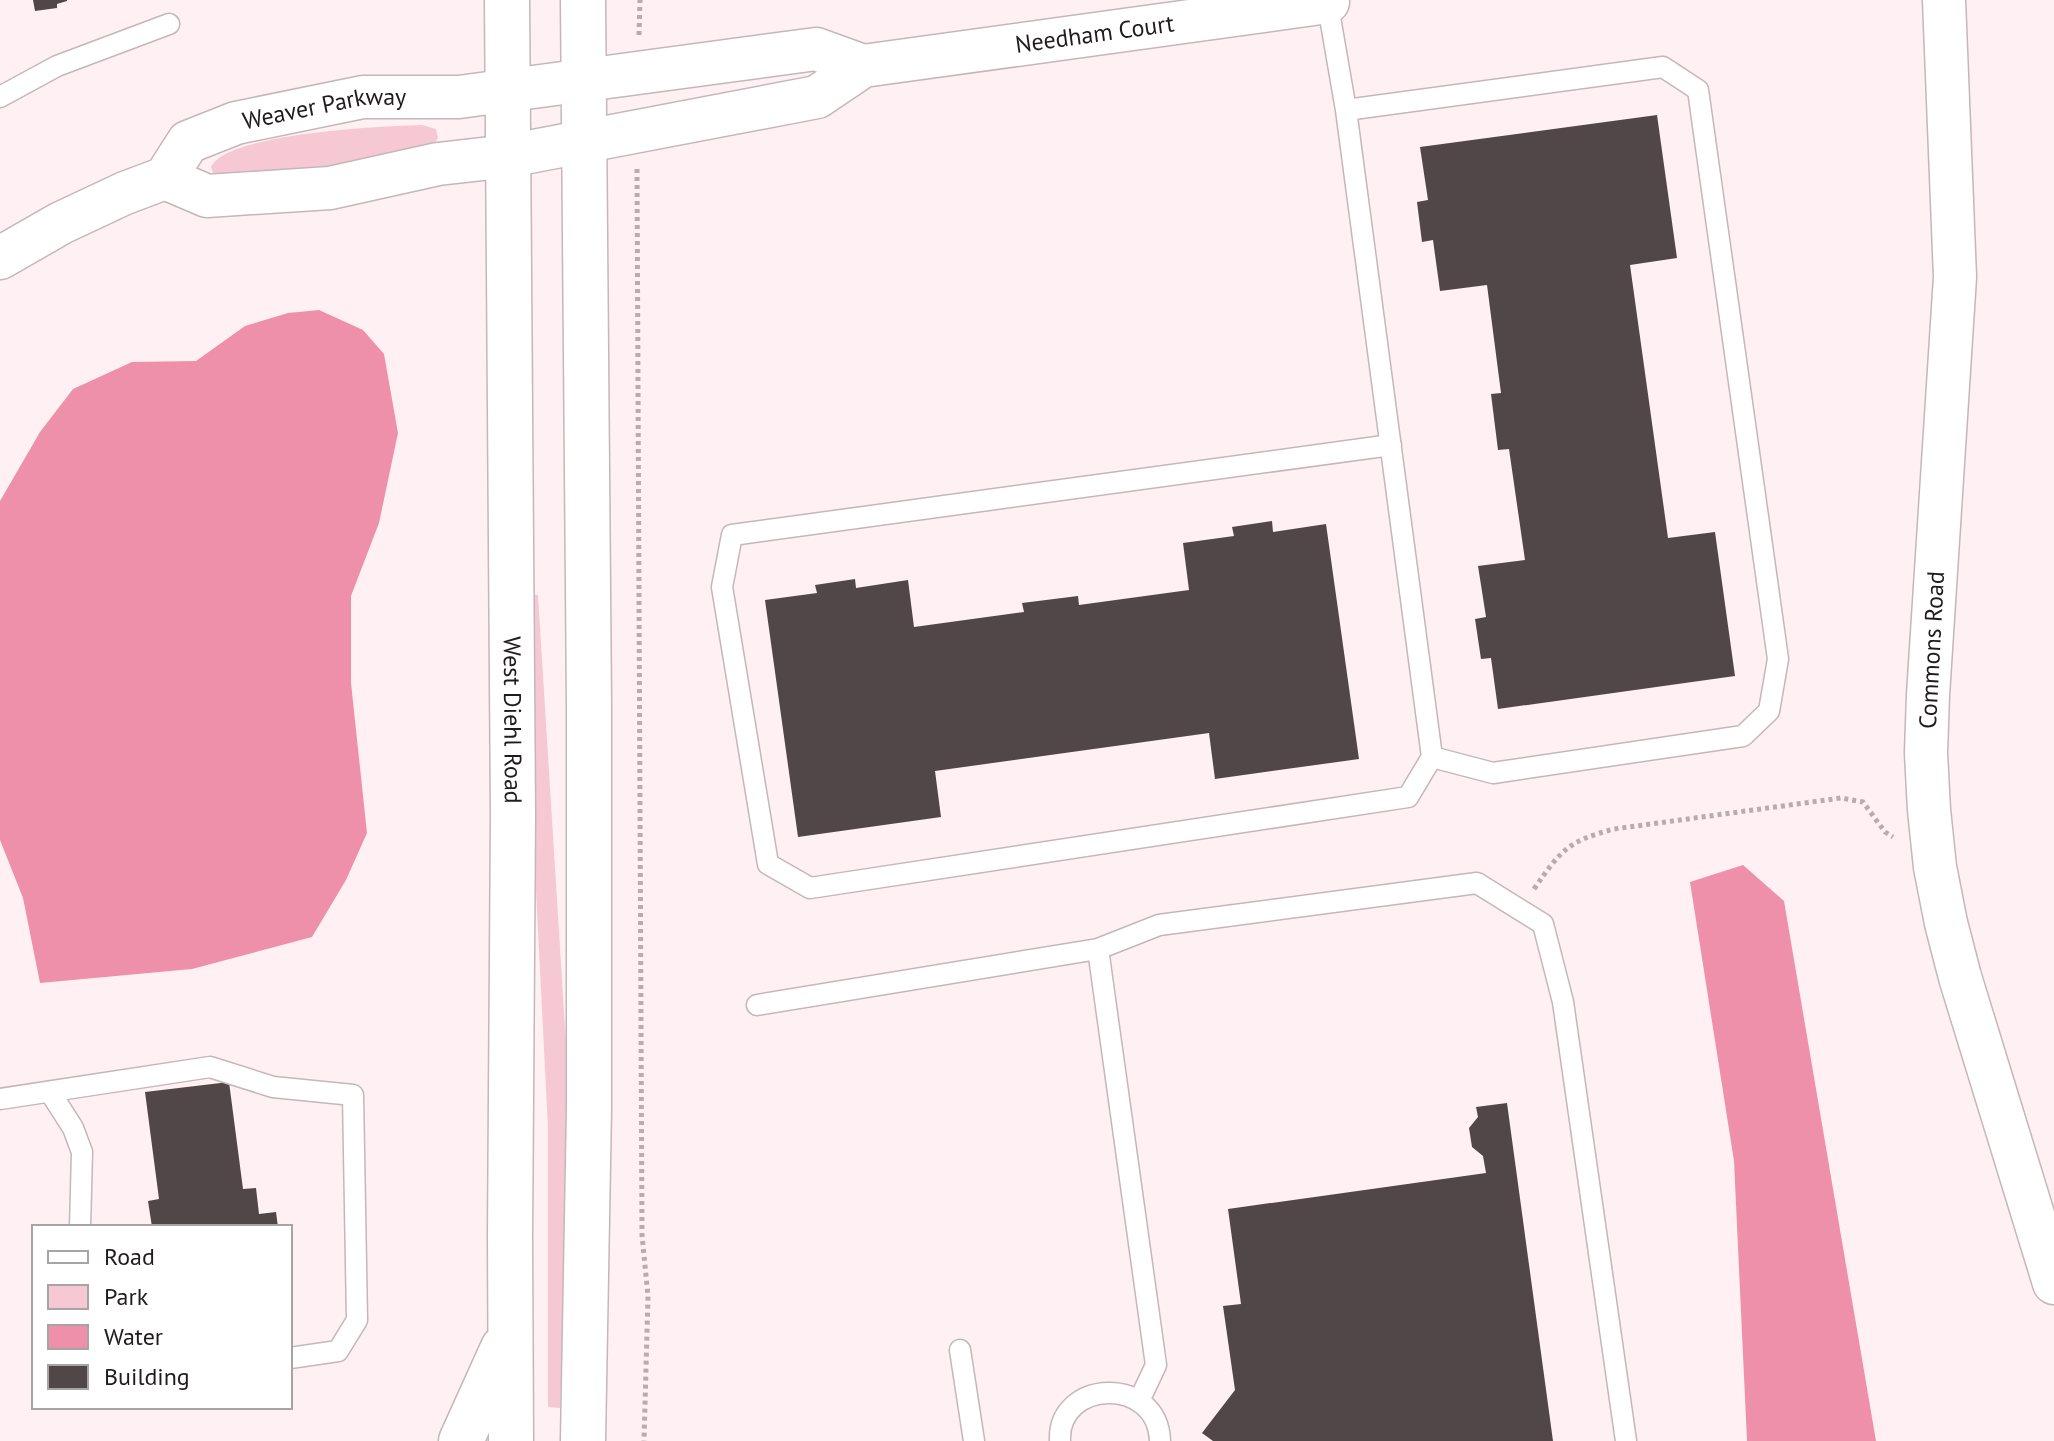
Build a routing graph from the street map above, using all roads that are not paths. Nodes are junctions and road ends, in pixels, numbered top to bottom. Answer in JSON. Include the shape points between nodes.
{"nodes":[{"id":1,"x":507,"y":0,"type":"edge"},
{"id":2,"x":583,"y":0,"type":"edge"},
{"id":3,"x":1944,"y":0,"type":"edge"},
{"id":4,"x":1328,"y":1,"type":"edge"},
{"id":5,"x":169,"y":24,"type":"dead end"},
{"id":6,"x":863,"y":66,"type":"junction"},
{"id":7,"x":582,"y":79,"type":"junction"},
{"id":8,"x":508,"y":91,"type":"junction"},
{"id":9,"x":0,"y":97,"type":"edge"},
{"id":10,"x":1346,"y":110,"type":"junction"},
{"id":11,"x":583,"y":142,"type":"junction"},
{"id":12,"x":508,"y":156,"type":"junction"},
{"id":13,"x":165,"y":178,"type":"junction"},
{"id":14,"x":3,"y":250,"type":"edge"},
{"id":15,"x":1391,"y":445,"type":"junction"},
{"id":16,"x":1432,"y":757,"type":"junction"},
{"id":17,"x":1098,"y":949,"type":"junction"},
{"id":18,"x":757,"y":1005,"type":"dead end"},
{"id":19,"x":50,"y":1092,"type":"junction"},
{"id":20,"x":0,"y":1099,"type":"edge"},
{"id":21,"x":80,"y":1225,"type":"edge"},
{"id":22,"x":2054,"y":1283,"type":"edge"},
{"id":23,"x":511,"y":1328,"type":"junction"},
{"id":24,"x":960,"y":1350,"type":"dead end"},
{"id":25,"x":292,"y":1358,"type":"edge"},
{"id":26,"x":1139,"y":1401,"type":"junction"},
{"id":27,"x":461,"y":1441,"type":"edge"},
{"id":28,"x":511,"y":1441,"type":"edge"},
{"id":29,"x":583,"y":1441,"type":"edge"},
{"id":30,"x":974,"y":1441,"type":"edge"},
{"id":31,"x":1060,"y":1441,"type":"edge"},
{"id":32,"x":1160,"y":1441,"type":"edge"},
{"id":33,"x":1626,"y":1441,"type":"edge"}],
"edges":[{"from":1,"to":8,"type":"street","name":"West Diehl Road"},
{"from":2,"to":7,"type":"street"},
{"from":3,"to":22,"type":"street","name":"Commons Road","via":[[1955,277],[1928,695],[1929,810],[1935,867],[1960,977]]},
{"from":4,"to":6,"type":"street","name":"Needham Court"},
{"from":4,"to":10,"type":"lane"},
{"from":5,"to":9,"type":"lane","via":[[57,66]]},
{"from":6,"to":7,"type":"street","name":"Needham Court","via":[[816,49]]},
{"from":6,"to":11,"type":"street","name":"Needham Court","via":[[817,97]]},
{"from":7,"to":8,"type":"street","name":"Needham Court"},
{"from":7,"to":11,"type":"street"},
{"from":8,"to":12,"type":"street","name":"West Diehl Road"},
{"from":8,"to":13,"type":"street","name":"Weaver Parkway","via":[[363,97],[236,123],[188,142]]},
{"from":10,"to":15,"type":"lane"},
{"from":10,"to":16,"type":"lane","via":[[1663,67],[1698,90],[1778,659],[1769,711],[1743,736],[1493,773]]},
{"from":11,"to":12,"type":"street","name":"Needham Court"},
{"from":11,"to":29,"type":"street","via":[[589,1108]]},
{"from":12,"to":13,"type":"street","via":[[279,192],[207,196]]},
{"from":12,"to":23,"type":"street","name":"West Diehl Road"},
{"from":13,"to":14,"type":"street"},
{"from":15,"to":16,"type":"lane"},
{"from":15,"to":16,"type":"lane","via":[[732,535],[722,587],[768,864],[810,888],[1408,797]]},
{"from":17,"to":18,"type":"lane"},
{"from":17,"to":26,"type":"lane","via":[[1156,1365]]},
{"from":17,"to":33,"type":"lane","via":[[1159,925],[1477,883],[1543,924],[1563,1002]]},
{"from":19,"to":20,"type":"lane"},
{"from":19,"to":21,"type":"lane","via":[[82,1152]]},
{"from":19,"to":25,"type":"lane","via":[[210,1067],[273,1087],[353,1095],[357,1320],[338,1351]]},
{"from":23,"to":27,"type":"street"},
{"from":23,"to":28,"type":"street","name":"West Diehl Road"},
{"from":24,"to":30,"type":"lane"},
{"from":26,"to":31,"type":"lane","via":[[1123,1393],[1090,1396],[1066,1418]]},
{"from":26,"to":32,"type":"lane","via":[[1153,1415]]}]}
